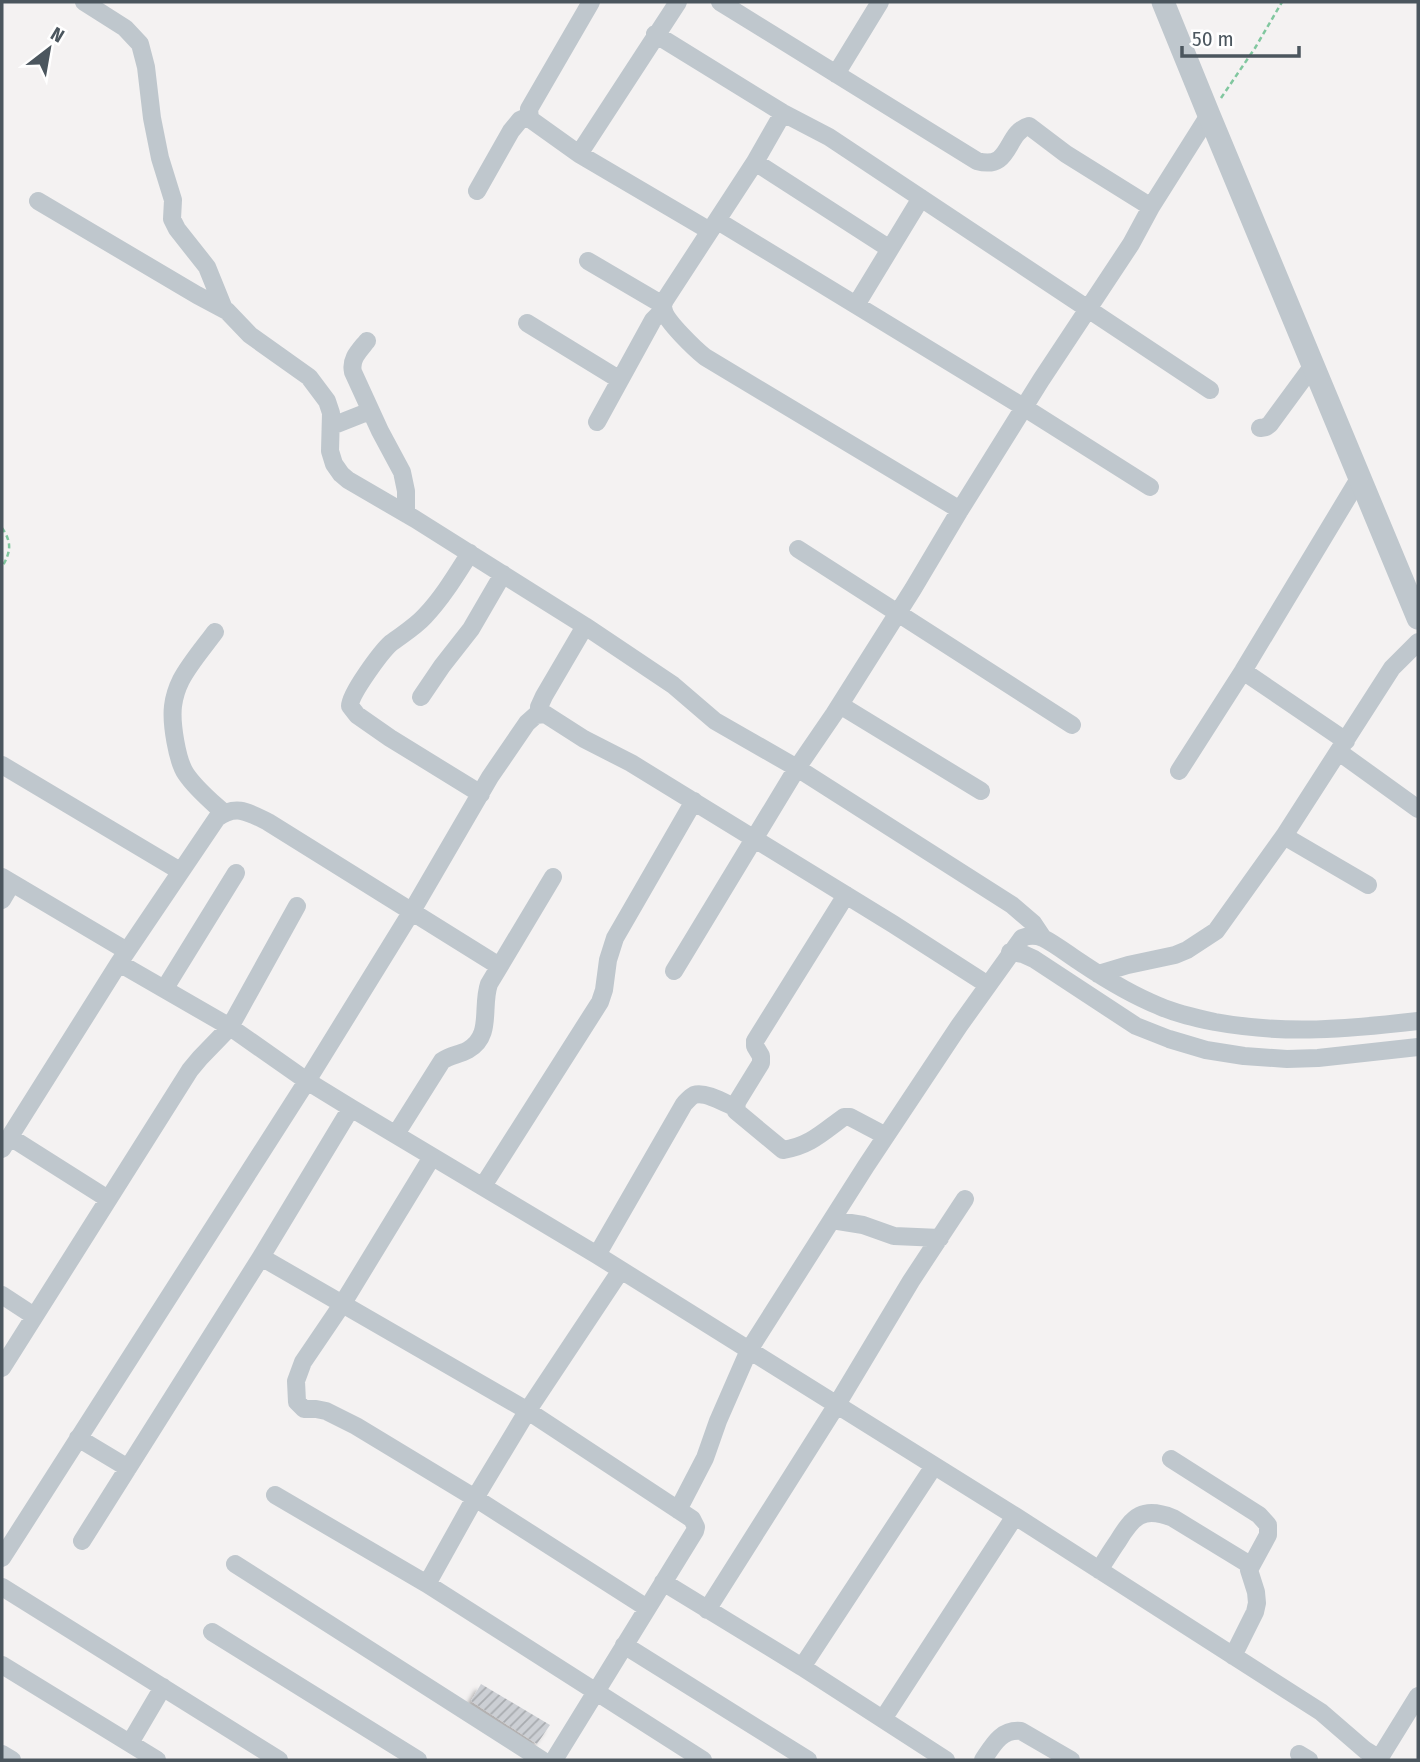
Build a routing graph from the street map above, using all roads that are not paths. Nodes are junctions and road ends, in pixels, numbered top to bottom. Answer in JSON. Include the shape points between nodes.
{"nodes":[{"id":1,"x":84,"y":2,"type":"edge"},
{"id":2,"x":591,"y":2,"type":"edge"},
{"id":3,"x":678,"y":2,"type":"edge"},
{"id":4,"x":720,"y":2,"type":"edge"},
{"id":5,"x":880,"y":2,"type":"edge"},
{"id":6,"x":1163,"y":2,"type":"edge"},
{"id":7,"x":656,"y":34,"type":"junction"},
{"id":8,"x":836,"y":74,"type":"junction"},
{"id":9,"x":783,"y":113,"type":"junction"},
{"id":10,"x":1209,"y":115,"type":"junction"},
{"id":11,"x":529,"y":116,"type":"junction"},
{"id":12,"x":579,"y":155,"type":"junction"},
{"id":13,"x":755,"y":162,"type":"junction"},
{"id":14,"x":477,"y":191,"type":"dead end"},
{"id":15,"x":922,"y":198,"type":"junction"},
{"id":16,"x":38,"y":201,"type":"dead end"},
{"id":17,"x":1151,"y":207,"type":"junction"},
{"id":18,"x":714,"y":226,"type":"junction"},
{"id":19,"x":890,"y":249,"type":"junction"},
{"id":20,"x":588,"y":261,"type":"dead end"},
{"id":21,"x":856,"y":305,"type":"junction"},
{"id":22,"x":663,"y":307,"type":"junction"},
{"id":23,"x":1088,"y":308,"type":"junction"},
{"id":24,"x":224,"y":309,"type":"junction"},
{"id":25,"x":527,"y":323,"type":"dead end"},
{"id":26,"x":367,"y":341,"type":"dead end"},
{"id":27,"x":1314,"y":365,"type":"junction"},
{"id":28,"x":620,"y":380,"type":"junction"},
{"id":29,"x":1210,"y":390,"type":"dead end"},
{"id":30,"x":1025,"y":408,"type":"junction"},
{"id":31,"x":370,"y":411,"type":"junction"},
{"id":32,"x":597,"y":422,"type":"dead end"},
{"id":33,"x":332,"y":426,"type":"junction"},
{"id":34,"x":1260,"y":428,"type":"dead end"},
{"id":35,"x":1360,"y":477,"type":"junction"},
{"id":36,"x":1150,"y":488,"type":"dead end"},
{"id":37,"x":960,"y":510,"type":"junction"},
{"id":38,"x":406,"y":514,"type":"junction"},
{"id":39,"x":797,"y":549,"type":"dead end"},
{"id":40,"x":470,"y":553,"type":"junction"},
{"id":41,"x":503,"y":574,"type":"junction"},
{"id":42,"x":898,"y":613,"type":"junction"},
{"id":43,"x":1418,"y":618,"type":"edge"},
{"id":44,"x":585,"y":626,"type":"junction"},
{"id":45,"x":215,"y":632,"type":"dead end"},
{"id":46,"x":1418,"y":642,"type":"edge"},
{"id":47,"x":1243,"y":671,"type":"junction"},
{"id":48,"x":421,"y":697,"type":"dead end"},
{"id":49,"x":840,"y":705,"type":"junction"},
{"id":50,"x":540,"y":714,"type":"junction"},
{"id":51,"x":1072,"y":724,"type":"dead end"},
{"id":52,"x":1342,"y":746,"type":"junction"},
{"id":53,"x":2,"y":765,"type":"edge"},
{"id":54,"x":797,"y":768,"type":"junction"},
{"id":55,"x":1179,"y":771,"type":"dead end"},
{"id":56,"x":981,"y":791,"type":"dead end"},
{"id":57,"x":481,"y":794,"type":"junction"},
{"id":58,"x":694,"y":801,"type":"junction"},
{"id":59,"x":1418,"y":809,"type":"edge"},
{"id":60,"x":224,"y":813,"type":"junction"},
{"id":61,"x":1284,"y":836,"type":"junction"},
{"id":62,"x":755,"y":839,"type":"junction"},
{"id":63,"x":180,"y":872,"type":"junction"},
{"id":64,"x":236,"y":873,"type":"dead end"},
{"id":65,"x":552,"y":877,"type":"dead end"},
{"id":66,"x":7,"y":880,"type":"edge"},
{"id":67,"x":1368,"y":885,"type":"dead end"},
{"id":68,"x":846,"y":895,"type":"junction"},
{"id":69,"x":2,"y":900,"type":"edge"},
{"id":70,"x":297,"y":906,"type":"dead end"},
{"id":71,"x":412,"y":911,"type":"junction"},
{"id":72,"x":1043,"y":938,"type":"junction"},
{"id":73,"x":1010,"y":953,"type":"junction"},
{"id":74,"x":123,"y":957,"type":"junction"},
{"id":75,"x":499,"y":966,"type":"junction"},
{"id":76,"x":674,"y":971,"type":"dead end"},
{"id":77,"x":1098,"y":974,"type":"junction"},
{"id":78,"x":988,"y":985,"type":"junction"},
{"id":79,"x":164,"y":989,"type":"junction"},
{"id":80,"x":1418,"y":1021,"type":"edge"},
{"id":81,"x":230,"y":1027,"type":"junction"},
{"id":82,"x":1418,"y":1047,"type":"edge"},
{"id":83,"x":307,"y":1080,"type":"junction"},
{"id":84,"x":351,"y":1108,"type":"junction"},
{"id":85,"x":736,"y":1108,"type":"junction"},
{"id":86,"x":396,"y":1134,"type":"junction"},
{"id":87,"x":886,"y":1136,"type":"junction"},
{"id":88,"x":6,"y":1143,"type":"edge"},
{"id":89,"x":432,"y":1157,"type":"junction"},
{"id":90,"x":483,"y":1186,"type":"junction"},
{"id":91,"x":108,"y":1199,"type":"junction"},
{"id":92,"x":965,"y":1199,"type":"dead end"},
{"id":93,"x":832,"y":1220,"type":"junction"},
{"id":94,"x":940,"y":1237,"type":"junction"},
{"id":95,"x":597,"y":1255,"type":"junction"},
{"id":96,"x":261,"y":1257,"type":"junction"},
{"id":97,"x":621,"y":1270,"type":"junction"},
{"id":98,"x":2,"y":1295,"type":"edge"},
{"id":99,"x":342,"y":1303,"type":"junction"},
{"id":100,"x":34,"y":1316,"type":"junction"},
{"id":101,"x":749,"y":1350,"type":"junction"},
{"id":102,"x":2,"y":1368,"type":"edge"},
{"id":103,"x":836,"y":1406,"type":"junction"},
{"id":104,"x":528,"y":1411,"type":"junction"},
{"id":105,"x":78,"y":1438,"type":"junction"},
{"id":106,"x":1171,"y":1459,"type":"dead end"},
{"id":107,"x":934,"y":1466,"type":"junction"},
{"id":108,"x":128,"y":1468,"type":"junction"},
{"id":109,"x":275,"y":1495,"type":"dead end"},
{"id":110,"x":475,"y":1498,"type":"junction"},
{"id":111,"x":678,"y":1510,"type":"junction"},
{"id":112,"x":1015,"y":1516,"type":"junction"},
{"id":113,"x":82,"y":1541,"type":"dead end"},
{"id":114,"x":2,"y":1558,"type":"edge"},
{"id":115,"x":235,"y":1564,"type":"dead end"},
{"id":116,"x":1250,"y":1565,"type":"junction"},
{"id":117,"x":1099,"y":1570,"type":"junction"},
{"id":118,"x":663,"y":1582,"type":"junction"},
{"id":119,"x":427,"y":1584,"type":"junction"},
{"id":120,"x":2,"y":1587,"type":"edge"},
{"id":121,"x":647,"y":1608,"type":"junction"},
{"id":122,"x":707,"y":1610,"type":"junction"},
{"id":123,"x":212,"y":1632,"type":"dead end"},
{"id":124,"x":624,"y":1646,"type":"junction"},
{"id":125,"x":1233,"y":1656,"type":"junction"},
{"id":126,"x":2,"y":1665,"type":"edge"},
{"id":127,"x":802,"y":1667,"type":"junction"},
{"id":128,"x":163,"y":1687,"type":"junction"},
{"id":129,"x":597,"y":1692,"type":"junction"},
{"id":130,"x":1418,"y":1696,"type":"edge"},
{"id":131,"x":883,"y":1719,"type":"junction"},
{"id":132,"x":130,"y":1743,"type":"junction"},
{"id":133,"x":2,"y":1754,"type":"edge"},
{"id":134,"x":1380,"y":1759,"type":"edge"},
{"id":135,"x":12,"y":1760,"type":"edge"},
{"id":136,"x":158,"y":1760,"type":"edge"},
{"id":137,"x":279,"y":1760,"type":"edge"},
{"id":138,"x":418,"y":1760,"type":"edge"},
{"id":139,"x":542,"y":1760,"type":"edge"},
{"id":140,"x":554,"y":1760,"type":"edge"},
{"id":141,"x":703,"y":1760,"type":"edge"},
{"id":142,"x":808,"y":1760,"type":"edge"},
{"id":143,"x":946,"y":1760,"type":"edge"},
{"id":144,"x":983,"y":1760,"type":"edge"},
{"id":145,"x":1071,"y":1760,"type":"edge"}],
"edges":[{"from":1,"to":24,"type":"street","via":[[125,28],[139,44],[174,223],[207,267]]},
{"from":2,"to":11,"type":"street","via":[[529,108]]},
{"from":3,"to":7,"type":"street"},
{"from":4,"to":8,"type":"street"},
{"from":5,"to":8,"type":"street"},
{"from":6,"to":10,"type":"street"},
{"from":7,"to":9,"type":"street"},
{"from":7,"to":12,"type":"street"},
{"from":8,"to":17,"type":"street","via":[[977,161],[996,162],[1029,126],[1066,155]]},
{"from":9,"to":13,"type":"street"},
{"from":9,"to":15,"type":"street","via":[[829,137]]},
{"from":10,"to":17,"type":"street"},
{"from":10,"to":27,"type":"street"},
{"from":11,"to":12,"type":"street"},
{"from":11,"to":14,"type":"street","via":[[511,131]]},
{"from":12,"to":18,"type":"street"},
{"from":13,"to":18,"type":"street"},
{"from":13,"to":19,"type":"street"},
{"from":15,"to":19,"type":"street"},
{"from":15,"to":23,"type":"street"},
{"from":16,"to":24,"type":"street"},
{"from":17,"to":23,"type":"street"},
{"from":18,"to":21,"type":"street"},
{"from":18,"to":22,"type":"street"},
{"from":19,"to":21,"type":"street"},
{"from":20,"to":22,"type":"street"},
{"from":21,"to":30,"type":"street"},
{"from":22,"to":28,"type":"street"},
{"from":22,"to":37,"type":"street","via":[[705,356]]},
{"from":23,"to":29,"type":"street"},
{"from":23,"to":30,"type":"street"},
{"from":24,"to":33,"type":"street","via":[[250,335],[309,377],[327,401]]},
{"from":25,"to":28,"type":"street"},
{"from":26,"to":31,"type":"street","via":[[352,364]]},
{"from":27,"to":34,"type":"street","via":[[1270,424]]},
{"from":27,"to":35,"type":"street"},
{"from":28,"to":32,"type":"street"},
{"from":30,"to":36,"type":"street"},
{"from":30,"to":37,"type":"street"},
{"from":31,"to":33,"type":"street"},
{"from":31,"to":38,"type":"street","via":[[402,472]]},
{"from":33,"to":38,"type":"street","via":[[330,452],[341,474]]},
{"from":35,"to":43,"type":"street"},
{"from":35,"to":47,"type":"street"},
{"from":37,"to":42,"type":"street"},
{"from":38,"to":40,"type":"street"},
{"from":39,"to":42,"type":"street"},
{"from":40,"to":41,"type":"street"},
{"from":40,"to":57,"type":"street","via":[[426,615],[383,652],[352,696],[350,706],[379,730]]},
{"from":41,"to":44,"type":"street"},
{"from":41,"to":48,"type":"street","via":[[471,629]]},
{"from":42,"to":49,"type":"street"},
{"from":42,"to":51,"type":"street"},
{"from":44,"to":50,"type":"street","via":[[544,696]]},
{"from":44,"to":54,"type":"street","via":[[673,685],[715,721]]},
{"from":45,"to":60,"type":"street","via":[[181,680],[173,716],[185,773]]},
{"from":46,"to":52,"type":"street","via":[[1392,668]]},
{"from":47,"to":52,"type":"street"},
{"from":47,"to":55,"type":"street"},
{"from":49,"to":54,"type":"street"},
{"from":49,"to":56,"type":"street"},
{"from":50,"to":57,"type":"street","via":[[527,723]]},
{"from":50,"to":58,"type":"street"},
{"from":52,"to":59,"type":"street"},
{"from":52,"to":61,"type":"street"},
{"from":53,"to":63,"type":"street"},
{"from":54,"to":62,"type":"street"},
{"from":54,"to":72,"type":"street","via":[[1012,905],[1033,922]]},
{"from":57,"to":71,"type":"street"},
{"from":58,"to":62,"type":"street"},
{"from":58,"to":90,"type":"street","via":[[615,938],[600,1002]]},
{"from":60,"to":63,"type":"street"},
{"from":60,"to":71,"type":"street","via":[[234,809],[249,812]]},
{"from":61,"to":67,"type":"street"},
{"from":61,"to":77,"type":"street","via":[[1226,919],[1207,938],[1175,955]]},
{"from":62,"to":68,"type":"street"},
{"from":62,"to":76,"type":"street"},
{"from":63,"to":74,"type":"street"},
{"from":64,"to":79,"type":"street"},
{"from":65,"to":75,"type":"street"},
{"from":66,"to":69,"type":"street"},
{"from":66,"to":74,"type":"street"},
{"from":68,"to":78,"type":"street"},
{"from":68,"to":85,"type":"street","via":[[755,1041],[761,1063]]},
{"from":70,"to":81,"type":"street"},
{"from":71,"to":75,"type":"street"},
{"from":71,"to":83,"type":"street"},
{"from":72,"to":73,"type":"street","via":[[1022,938]]},
{"from":72,"to":77,"type":"street"},
{"from":73,"to":78,"type":"street"},
{"from":73,"to":82,"type":"street","via":[[1034,959],[1136,1026],[1206,1049],[1287,1059]]},
{"from":74,"to":79,"type":"street"},
{"from":74,"to":88,"type":"street"},
{"from":75,"to":86,"type":"street","via":[[486,992],[480,1039],[469,1050],[442,1060]]},
{"from":77,"to":80,"type":"street","via":[[1173,1012],[1237,1026],[1325,1030]]},
{"from":78,"to":87,"type":"street"},
{"from":79,"to":81,"type":"street"},
{"from":81,"to":83,"type":"street"},
{"from":81,"to":91,"type":"street","via":[[190,1070]]},
{"from":83,"to":84,"type":"street"},
{"from":83,"to":105,"type":"street"},
{"from":84,"to":86,"type":"street"},
{"from":84,"to":96,"type":"street"},
{"from":85,"to":87,"type":"street","via":[[783,1150],[816,1139],[844,1117]]},
{"from":85,"to":95,"type":"street","via":[[704,1095],[690,1097]]},
{"from":86,"to":89,"type":"street"},
{"from":87,"to":93,"type":"street"},
{"from":88,"to":91,"type":"street"},
{"from":89,"to":90,"type":"street"},
{"from":89,"to":99,"type":"street"},
{"from":90,"to":95,"type":"street"},
{"from":91,"to":100,"type":"street"},
{"from":92,"to":94,"type":"street"},
{"from":93,"to":94,"type":"street","via":[[894,1236]]},
{"from":93,"to":101,"type":"street"},
{"from":94,"to":103,"type":"street"},
{"from":95,"to":97,"type":"street"},
{"from":96,"to":99,"type":"street"},
{"from":96,"to":108,"type":"street"},
{"from":97,"to":101,"type":"street"},
{"from":97,"to":104,"type":"street"},
{"from":98,"to":100,"type":"street"},
{"from":99,"to":104,"type":"street"},
{"from":99,"to":110,"type":"street","via":[[303,1362],[296,1381],[297,1402],[304,1409],[332,1414]]},
{"from":100,"to":102,"type":"street"},
{"from":101,"to":103,"type":"street"},
{"from":101,"to":111,"type":"street","via":[[705,1458]]},
{"from":103,"to":107,"type":"street"},
{"from":103,"to":122,"type":"street"},
{"from":104,"to":110,"type":"street"},
{"from":104,"to":111,"type":"street"},
{"from":105,"to":108,"type":"street"},
{"from":105,"to":114,"type":"street"},
{"from":106,"to":116,"type":"street","via":[[1264,1519],[1268,1535]]},
{"from":107,"to":112,"type":"street"},
{"from":107,"to":127,"type":"street"},
{"from":108,"to":113,"type":"street"},
{"from":109,"to":119,"type":"street"},
{"from":110,"to":119,"type":"street"},
{"from":110,"to":121,"type":"street"},
{"from":111,"to":118,"type":"street","via":[[696,1527]]},
{"from":112,"to":117,"type":"street"},
{"from":112,"to":131,"type":"street"},
{"from":115,"to":139,"type":"street"},
{"from":116,"to":117,"type":"street","via":[[1172,1518],[1153,1512],[1143,1513],[1127,1525]]},
{"from":116,"to":125,"type":"street","via":[[1257,1604]]},
{"from":117,"to":125,"type":"street"},
{"from":118,"to":121,"type":"street"},
{"from":118,"to":122,"type":"street"},
{"from":119,"to":129,"type":"street"},
{"from":120,"to":128,"type":"street"},
{"from":121,"to":124,"type":"street"},
{"from":122,"to":127,"type":"street"},
{"from":123,"to":138,"type":"street"},
{"from":124,"to":129,"type":"street"},
{"from":124,"to":142,"type":"street"},
{"from":125,"to":134,"type":"street","via":[[1321,1712]]},
{"from":126,"to":132,"type":"street"},
{"from":127,"to":131,"type":"street"},
{"from":128,"to":132,"type":"street"},
{"from":128,"to":137,"type":"street"},
{"from":129,"to":140,"type":"street"},
{"from":129,"to":141,"type":"street"},
{"from":130,"to":134,"type":"street"},
{"from":131,"to":143,"type":"street"},
{"from":132,"to":136,"type":"street"},
{"from":133,"to":135,"type":"street"},
{"from":144,"to":145,"type":"street","via":[[1003,1734],[1013,1730]]}]}
